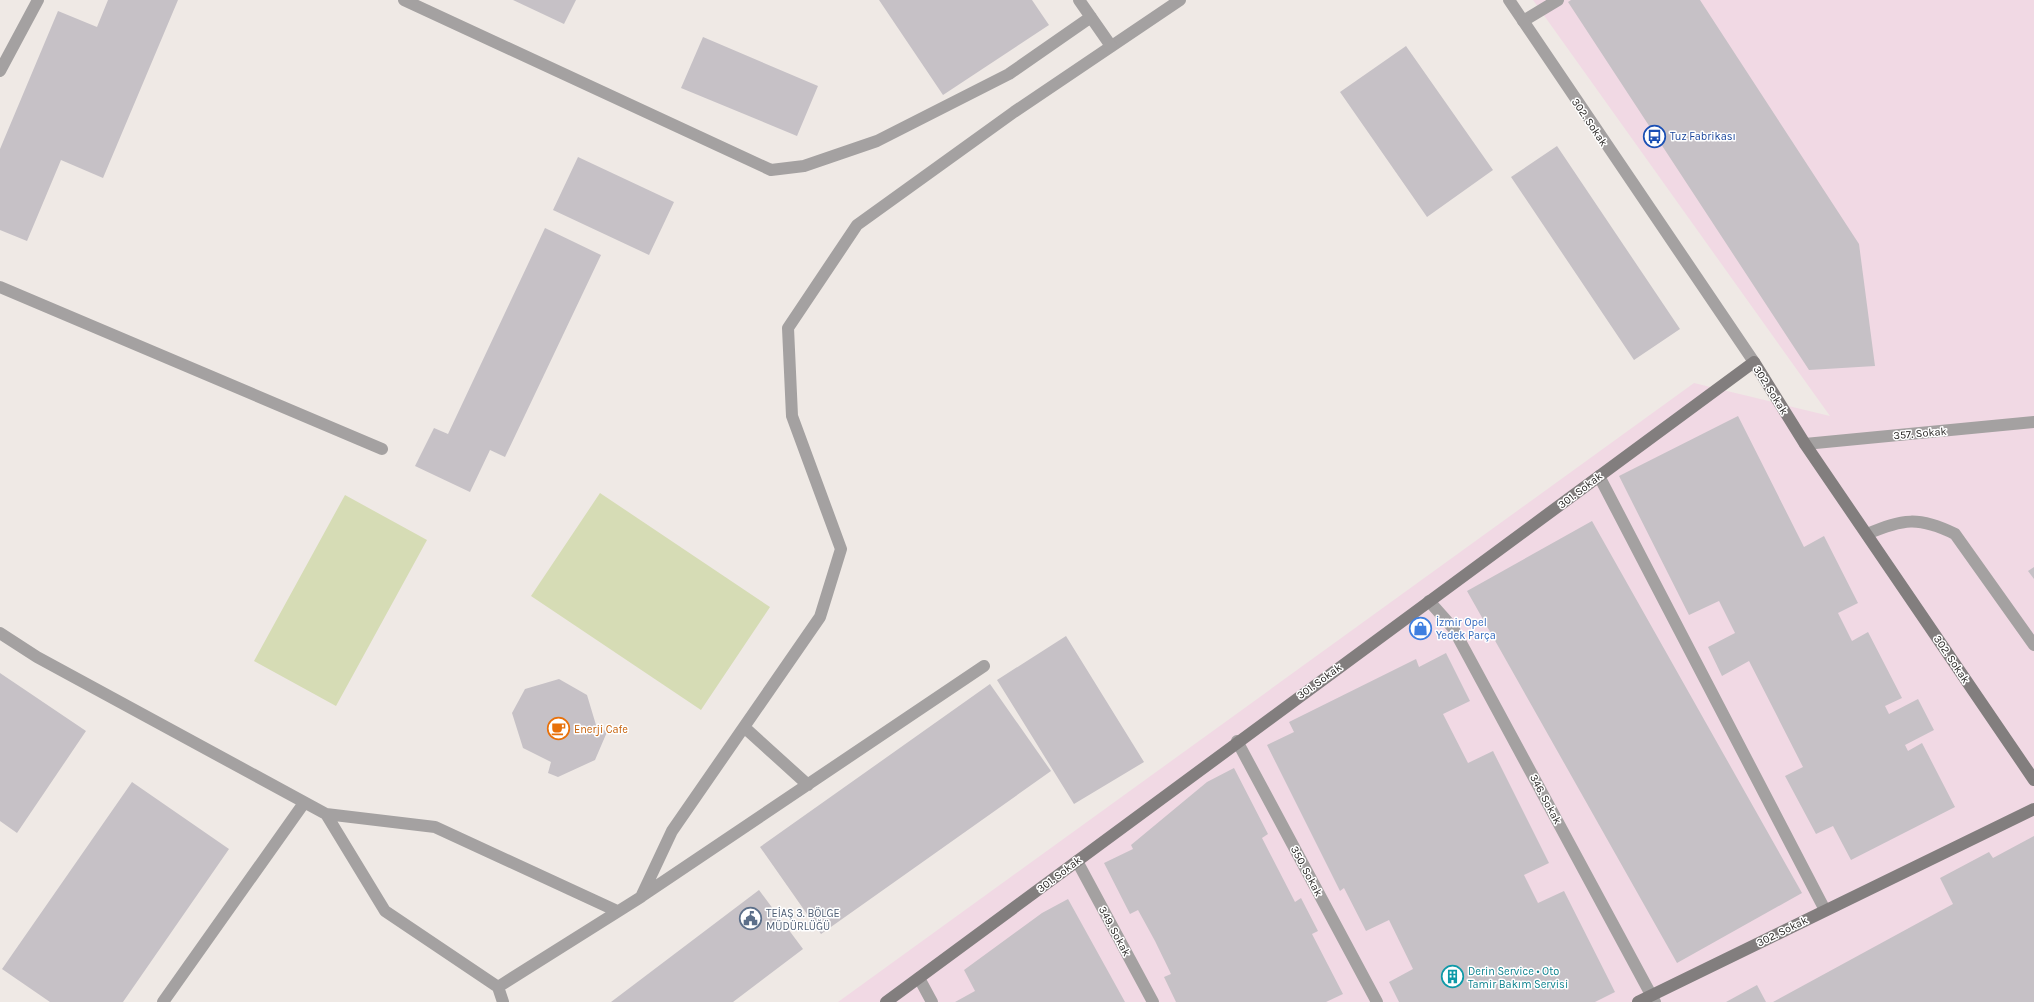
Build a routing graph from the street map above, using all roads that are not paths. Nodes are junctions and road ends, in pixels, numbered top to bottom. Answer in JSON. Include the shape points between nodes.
{"nodes":[{"id":1,"x":38,"y":0,"type":"edge"},
{"id":2,"x":404,"y":0,"type":"edge"},
{"id":3,"x":1079,"y":0,"type":"edge"},
{"id":4,"x":1180,"y":0,"type":"edge"},
{"id":5,"x":1509,"y":0,"type":"edge"},
{"id":6,"x":1558,"y":0,"type":"edge"},
{"id":7,"x":1091,"y":17,"type":"junction"},
{"id":8,"x":1523,"y":21,"type":"junction"},
{"id":9,"x":1111,"y":46,"type":"junction"},
{"id":10,"x":0,"y":71,"type":"edge"},
{"id":11,"x":0,"y":287,"type":"edge"},
{"id":12,"x":1754,"y":362,"type":"junction"},
{"id":13,"x":2034,"y":422,"type":"edge"},
{"id":14,"x":1805,"y":444,"type":"junction"},
{"id":15,"x":382,"y":449,"type":"dead end"},
{"id":16,"x":1599,"y":476,"type":"junction"},
{"id":17,"x":1866,"y":534,"type":"junction"},
{"id":18,"x":1429,"y":601,"type":"junction"},
{"id":19,"x":0,"y":633,"type":"edge"},
{"id":20,"x":2034,"y":645,"type":"edge"},
{"id":21,"x":984,"y":666,"type":"dead end"},
{"id":22,"x":744,"y":727,"type":"junction"},
{"id":23,"x":1237,"y":741,"type":"junction"},
{"id":24,"x":2034,"y":780,"type":"edge"},
{"id":25,"x":808,"y":785,"type":"junction"},
{"id":26,"x":304,"y":803,"type":"junction"},
{"id":27,"x":2034,"y":809,"type":"edge"},
{"id":28,"x":326,"y":814,"type":"junction"},
{"id":29,"x":1077,"y":861,"type":"junction"},
{"id":30,"x":641,"y":896,"type":"junction"},
{"id":31,"x":1825,"y":910,"type":"junction"},
{"id":32,"x":617,"y":911,"type":"junction"},
{"id":33,"x":919,"y":978,"type":"junction"},
{"id":34,"x":498,"y":987,"type":"junction"},
{"id":35,"x":1653,"y":998,"type":"edge"},
{"id":36,"x":163,"y":1002,"type":"edge"},
{"id":37,"x":503,"y":1002,"type":"edge"},
{"id":38,"x":886,"y":1002,"type":"edge"},
{"id":39,"x":932,"y":1002,"type":"edge"},
{"id":40,"x":1153,"y":1002,"type":"edge"},
{"id":41,"x":1377,"y":1002,"type":"edge"},
{"id":42,"x":1638,"y":1002,"type":"edge"}],
"edges":[{"from":1,"to":10,"type":"street"},
{"from":2,"to":7,"type":"street","via":[[771,170],[804,166],[877,141],[1009,74]]},
{"from":3,"to":7,"type":"street"},
{"from":4,"to":9,"type":"street"},
{"from":5,"to":8,"type":"street","name":"302. Sokak"},
{"from":6,"to":8,"type":"street"},
{"from":7,"to":9,"type":"street"},
{"from":8,"to":12,"type":"street","name":"302. Sokak"},
{"from":9,"to":22,"type":"street","via":[[857,225],[788,328],[792,416],[841,549],[820,617]]},
{"from":11,"to":15,"type":"street"},
{"from":12,"to":14,"type":"street","name":"302. Sokak"},
{"from":12,"to":16,"type":"street","name":"301. Sokak"},
{"from":13,"to":14,"type":"street","name":"357. Sokak"},
{"from":14,"to":17,"type":"street","name":"302. Sokak"},
{"from":16,"to":18,"type":"street","name":"301. Sokak"},
{"from":16,"to":31,"type":"street"},
{"from":17,"to":20,"type":"street","via":[[1906,521],[1938,526],[1955,534]]},
{"from":17,"to":24,"type":"street","name":"302. Sokak"},
{"from":18,"to":23,"type":"street","name":"301. Sokak"},
{"from":18,"to":35,"type":"street","name":"346. Sokak","via":[[1453,628]]},
{"from":19,"to":26,"type":"street","via":[[37,657]]},
{"from":21,"to":25,"type":"street"},
{"from":22,"to":25,"type":"street"},
{"from":22,"to":30,"type":"street","via":[[672,831]]},
{"from":23,"to":29,"type":"street","name":"301. Sokak"},
{"from":23,"to":41,"type":"street","name":"350. Sokak"},
{"from":25,"to":30,"type":"street"},
{"from":26,"to":28,"type":"street"},
{"from":26,"to":36,"type":"street"},
{"from":27,"to":31,"type":"street","name":"302. Sokak"},
{"from":28,"to":32,"type":"street","via":[[435,827]]},
{"from":28,"to":34,"type":"street","via":[[385,911]]},
{"from":29,"to":33,"type":"street","name":"301. Sokak"},
{"from":29,"to":40,"type":"street","name":"349. Sokak"},
{"from":30,"to":32,"type":"street"},
{"from":31,"to":35,"type":"street","name":"302. Sokak"},
{"from":32,"to":34,"type":"street"},
{"from":33,"to":38,"type":"street","name":"301. Sokak"},
{"from":33,"to":39,"type":"street"},
{"from":34,"to":37,"type":"street"},
{"from":35,"to":42,"type":"street","name":"302. Sokak"}]}
